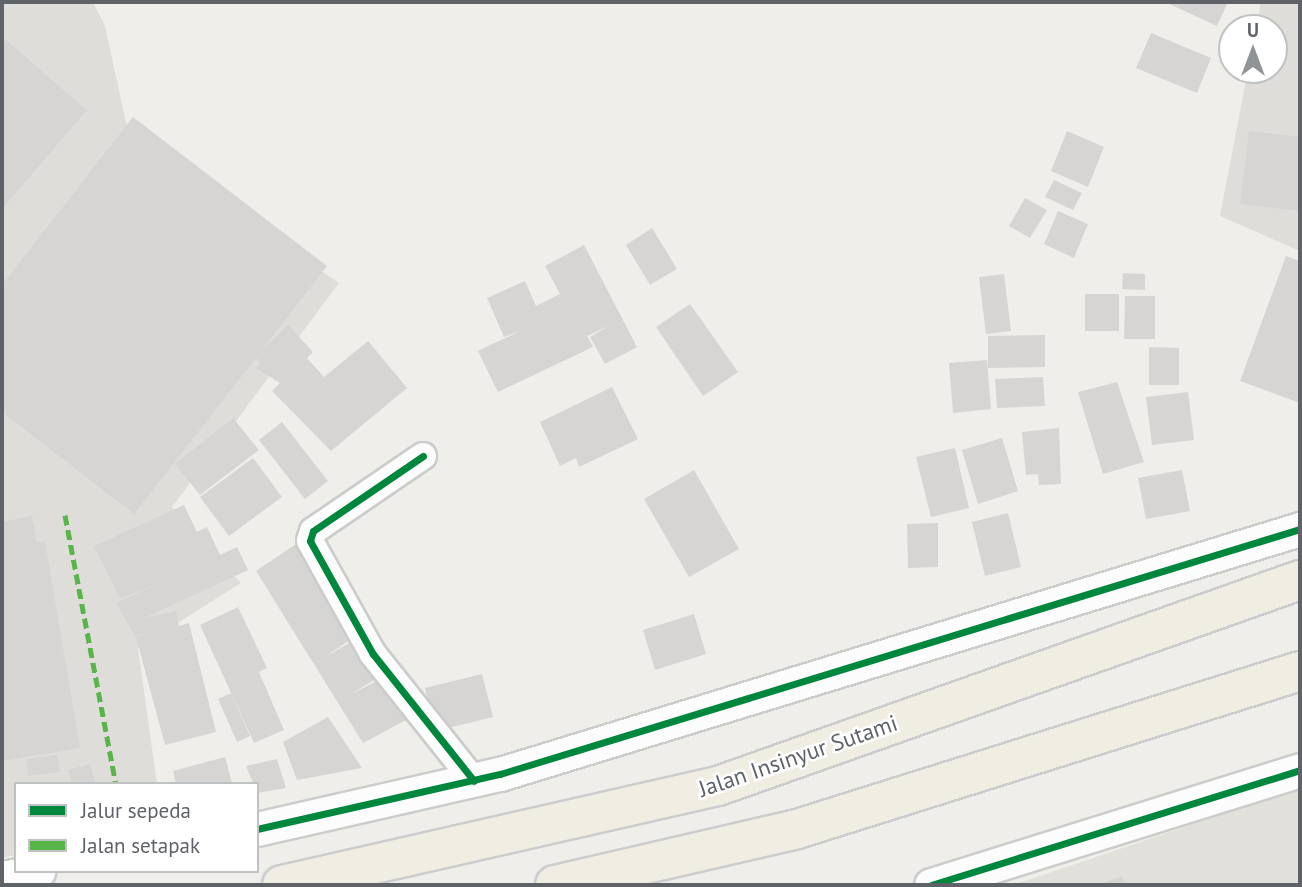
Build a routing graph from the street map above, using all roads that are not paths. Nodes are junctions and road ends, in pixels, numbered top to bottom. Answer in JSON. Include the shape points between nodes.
{"nodes":[{"id":1,"x":423,"y":456,"type":"dead end"},
{"id":2,"x":1300,"y":529,"type":"edge"},
{"id":3,"x":1300,"y":580,"type":"edge"},
{"id":4,"x":1300,"y":671,"type":"edge"},
{"id":5,"x":1300,"y":770,"type":"edge"},
{"id":6,"x":474,"y":781,"type":"junction"},
{"id":7,"x":259,"y":829,"type":"edge"},
{"id":8,"x":28,"y":873,"type":"edge"},
{"id":9,"x":2,"y":878,"type":"edge"},
{"id":10,"x":282,"y":885,"type":"edge"},
{"id":11,"x":555,"y":885,"type":"edge"},
{"id":12,"x":936,"y":885,"type":"edge"}],
"edges":[{"from":1,"to":6,"type":"street","via":[[313,531],[310,541],[373,654]]},
{"from":2,"to":6,"type":"street"},
{"from":3,"to":10,"type":"highway","name":"Jalan Insinyur Sutami","via":[[718,786]]},
{"from":4,"to":11,"type":"highway","via":[[794,830]]},
{"from":5,"to":12,"type":"street"},
{"from":6,"to":7,"type":"street"},
{"from":8,"to":9,"type":"street"}]}
